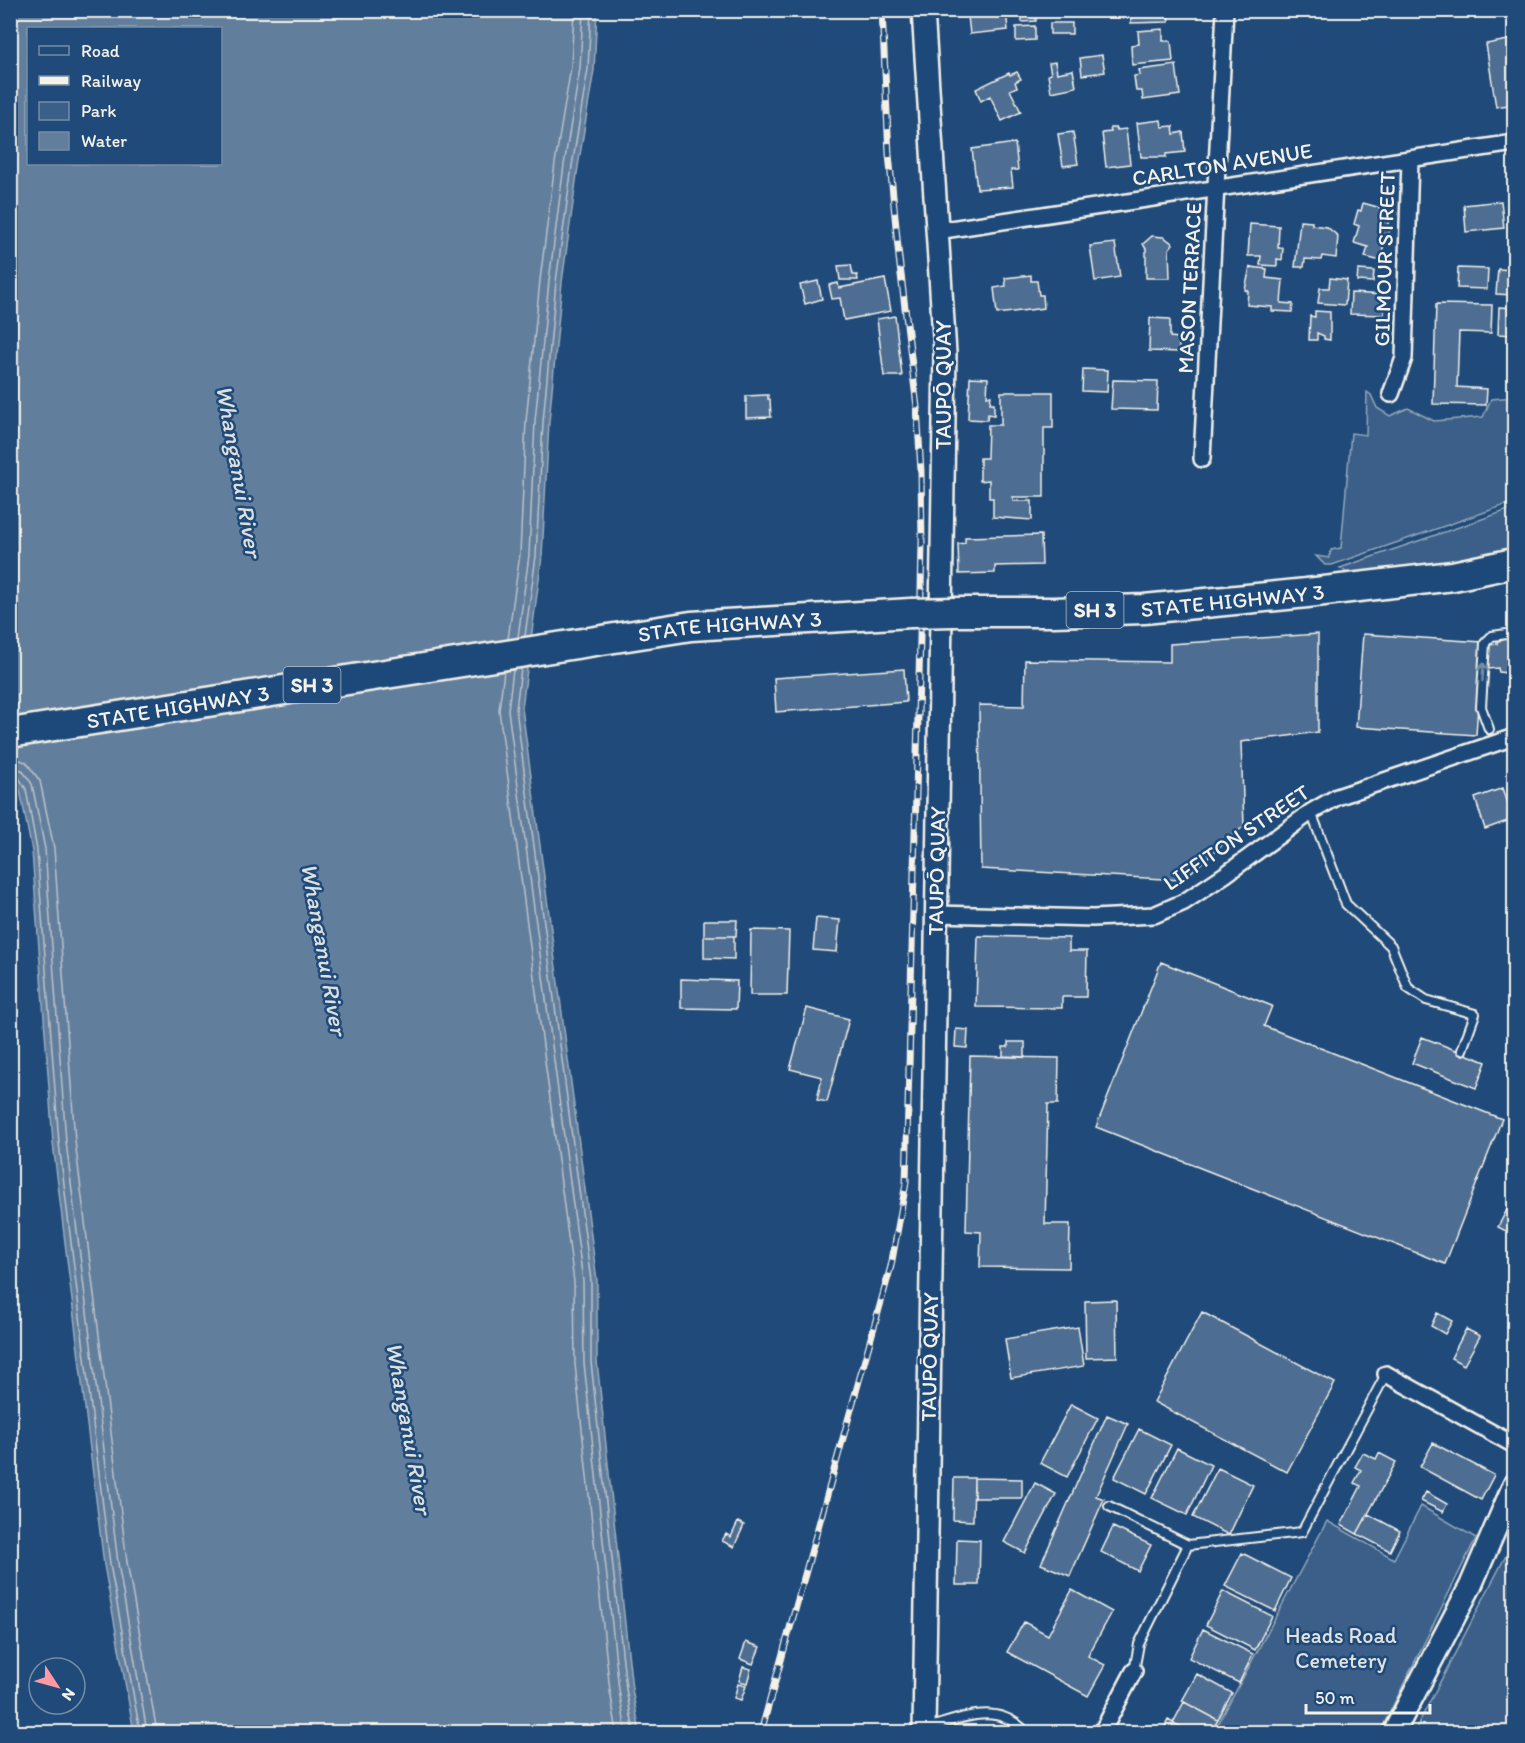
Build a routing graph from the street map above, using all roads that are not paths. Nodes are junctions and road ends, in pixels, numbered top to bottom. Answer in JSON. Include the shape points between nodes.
{"nodes":[{"id":1,"x":923,"y":10,"type":"edge"},
{"id":2,"x":1226,"y":10,"type":"edge"},
{"id":3,"x":1515,"y":143,"type":"edge"},
{"id":4,"x":1410,"y":159,"type":"junction"},
{"id":5,"x":1216,"y":188,"type":"junction"},
{"id":6,"x":937,"y":231,"type":"junction"},
{"id":7,"x":1391,"y":394,"type":"dead end"},
{"id":8,"x":1202,"y":459,"type":"dead end"},
{"id":9,"x":1515,"y":563,"type":"edge"},
{"id":10,"x":1453,"y":576,"type":"junction"},
{"id":11,"x":1515,"y":576,"type":"edge"},
{"id":12,"x":1515,"y":633,"type":"edge"},
{"id":13,"x":1489,"y":729,"type":"dead end"},
{"id":14,"x":10,"y":733,"type":"edge"},
{"id":15,"x":1515,"y":737,"type":"edge"},
{"id":16,"x":1311,"y":812,"type":"junction"},
{"id":17,"x":936,"y":914,"type":"junction"},
{"id":18,"x":1462,"y":1050,"type":"dead end"},
{"id":19,"x":1386,"y":1374,"type":"joint"},
{"id":20,"x":1515,"y":1445,"type":"edge"},
{"id":21,"x":1515,"y":1485,"type":"edge"},
{"id":22,"x":1109,"y":1506,"type":"dead end"},
{"id":23,"x":1188,"y":1545,"type":"junction"},
{"id":24,"x":1134,"y":1671,"type":"joint"},
{"id":25,"x":924,"y":1731,"type":"edge"},
{"id":26,"x":1026,"y":1732,"type":"edge"},
{"id":27,"x":1102,"y":1732,"type":"edge"},
{"id":28,"x":1394,"y":1732,"type":"edge"}],
"edges":[{"from":1,"to":6,"type":"street","name":"TAUPŌ QUAY"},
{"from":2,"to":5,"type":"street","name":"MASON TERRACE"},
{"from":3,"to":4,"type":"street","name":"CARLTON AVENUE"},
{"from":4,"to":5,"type":"street","name":"CARLTON AVENUE"},
{"from":4,"to":7,"type":"street","name":"GILMOUR STREET","via":[[1404,358]]},
{"from":5,"to":6,"type":"street","name":"CARLTON AVENUE"},
{"from":5,"to":8,"type":"street","name":"MASON TERRACE"},
{"from":6,"to":17,"type":"street","name":"TAUPŌ QUAY","via":[[945,364]]},
{"from":9,"to":10,"type":"highway","name":"STATE HIGHWAY 3","number":"SH 3"},
{"from":10,"to":11,"type":"highway","name":"STATE HIGHWAY 3","number":"SH 3"},
{"from":10,"to":14,"type":"highway","name":"STATE HIGHWAY 3","number":"SH 3","bridge":true,"via":[[1144,609],[911,613],[691,626]]},
{"from":13,"to":12,"type":"lane","one_way":true,"via":[[1481,707],[1485,643],[1492,636]]},
{"from":15,"to":16,"type":"street","name":"LIFFITON STREET","via":[[1374,783]]},
{"from":16,"to":17,"type":"street","name":"LIFFITON STREET","via":[[1192,896],[1154,915],[1093,918]]},
{"from":16,"to":18,"type":"lane","via":[[1346,904],[1392,946],[1408,988],[1426,1000],[1474,1014]]},
{"from":17,"to":25,"type":"street","name":"TAUPŌ QUAY"},
{"from":19,"to":20,"type":"street"},
{"from":19,"to":23,"type":"lane","via":[[1302,1532]]},
{"from":21,"to":28,"type":"street","via":[[1471,1585]]},
{"from":22,"to":23,"type":"lane"},
{"from":23,"to":24,"type":"lane","via":[[1139,1644]]},
{"from":24,"to":27,"type":"street"},
{"from":25,"to":26,"type":"lane","via":[[986,1712],[1006,1717]]}]}
